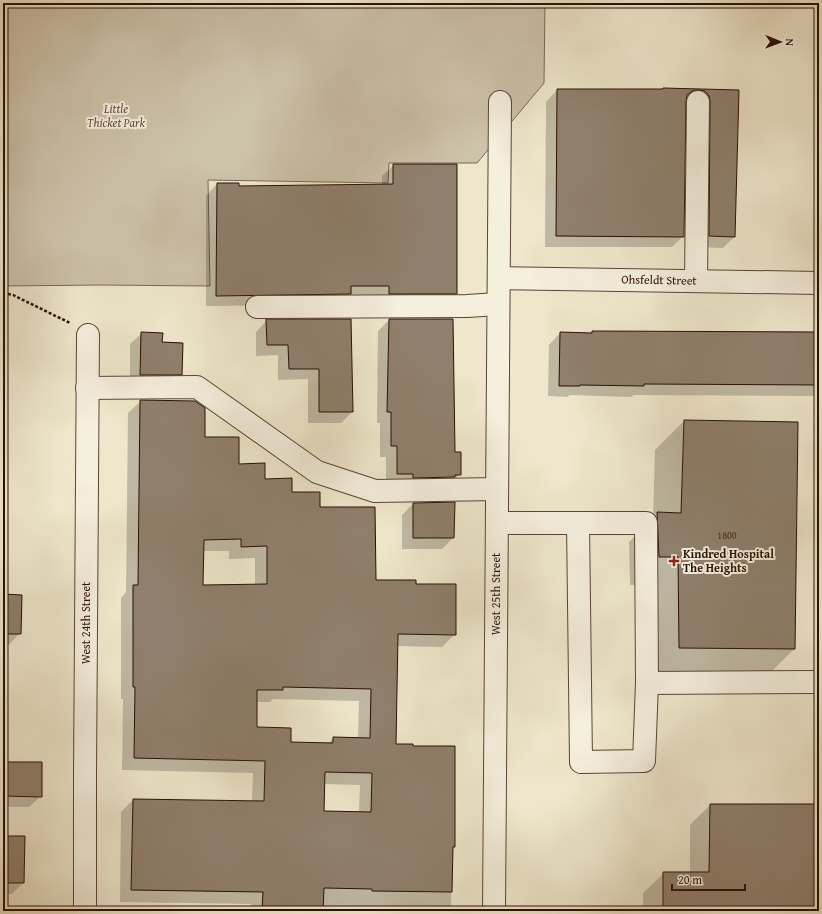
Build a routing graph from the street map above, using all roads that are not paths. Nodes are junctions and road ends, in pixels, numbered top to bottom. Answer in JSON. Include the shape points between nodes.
{"nodes":[{"id":1,"x":500,"y":102,"type":"dead end"},
{"id":2,"x":698,"y":102,"type":"dead end"},
{"id":3,"x":498,"y":278,"type":"junction"},
{"id":4,"x":696,"y":281,"type":"junction"},
{"id":5,"x":819,"y":283,"type":"edge"},
{"id":6,"x":498,"y":304,"type":"junction"},
{"id":7,"x":257,"y":307,"type":"dead end"},
{"id":8,"x":88,"y":335,"type":"road end"},
{"id":9,"x":87,"y":388,"type":"junction"},
{"id":10,"x":497,"y":489,"type":"junction"},
{"id":11,"x":497,"y":524,"type":"junction"},
{"id":12,"x":578,"y":524,"type":"junction"},
{"id":13,"x":819,"y":682,"type":"edge"},
{"id":14,"x":647,"y":683,"type":"junction"},
{"id":15,"x":85,"y":911,"type":"edge"},
{"id":16,"x":494,"y":911,"type":"edge"}],
"edges":[{"from":1,"to":3,"type":"street","name":"West 25th Street"},
{"from":2,"to":4,"type":"street"},
{"from":3,"to":4,"type":"street","name":"Ohsfeldt Street"},
{"from":3,"to":6,"type":"street","name":"West 25th Street"},
{"from":4,"to":5,"type":"street","name":"Ohsfeldt Street"},
{"from":6,"to":7,"type":"street"},
{"from":6,"to":10,"type":"street","name":"West 25th Street"},
{"from":8,"to":9,"type":"street","name":"West 24th Street"},
{"from":9,"to":10,"type":"street","via":[[196,387],[317,472],[375,491]]},
{"from":9,"to":15,"type":"street","name":"West 24th Street"},
{"from":10,"to":11,"type":"street","name":"West 25th Street"},
{"from":11,"to":12,"type":"street"},
{"from":11,"to":16,"type":"street","name":"West 25th Street"},
{"from":12,"to":14,"type":"street","via":[[646,523]]},
{"from":12,"to":14,"type":"street","via":[[581,762],[644,761]]},
{"from":13,"to":14,"type":"street"}]}
